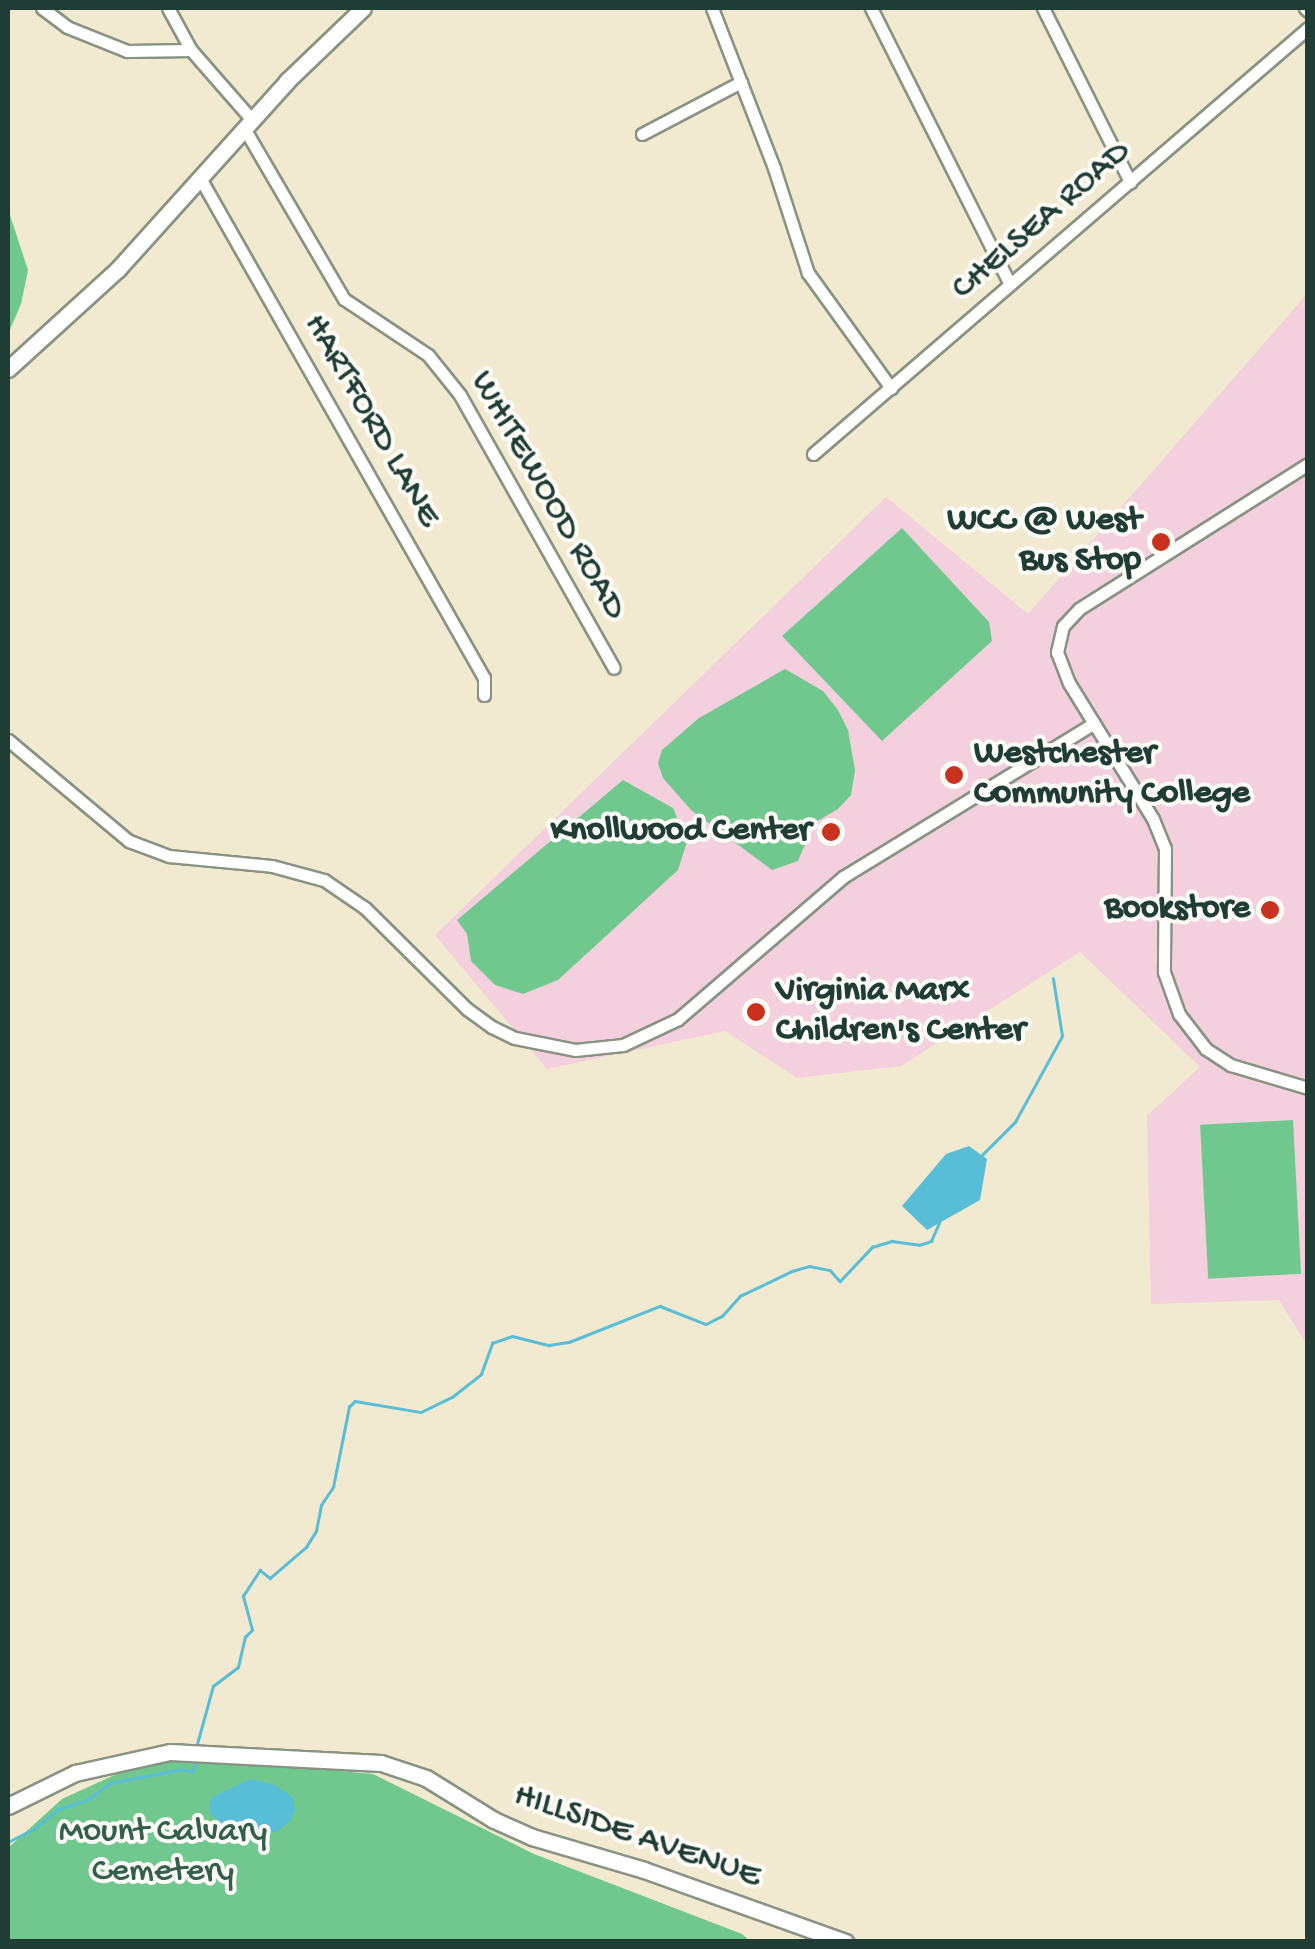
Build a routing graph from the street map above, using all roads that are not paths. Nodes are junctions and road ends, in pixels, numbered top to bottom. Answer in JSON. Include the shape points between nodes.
{"nodes":[{"id":1,"x":42,"y":8,"type":"edge"},
{"id":2,"x":168,"y":8,"type":"edge"},
{"id":3,"x":363,"y":8,"type":"edge"},
{"id":4,"x":712,"y":8,"type":"edge"},
{"id":5,"x":871,"y":8,"type":"edge"},
{"id":6,"x":1043,"y":8,"type":"edge"},
{"id":7,"x":1308,"y":28,"type":"edge"},
{"id":8,"x":191,"y":50,"type":"junction"},
{"id":9,"x":742,"y":82,"type":"junction"},
{"id":10,"x":248,"y":124,"type":"junction"},
{"id":11,"x":642,"y":134,"type":"dead end"},
{"id":12,"x":200,"y":178,"type":"junction"},
{"id":13,"x":1130,"y":182,"type":"junction"},
{"id":14,"x":1010,"y":284,"type":"junction"},
{"id":15,"x":8,"y":369,"type":"edge"},
{"id":16,"x":891,"y":388,"type":"junction"},
{"id":17,"x":813,"y":454,"type":"dead end"},
{"id":18,"x":1308,"y":464,"type":"edge"},
{"id":19,"x":614,"y":668,"type":"dead end"},
{"id":20,"x":484,"y":695,"type":"dead end"},
{"id":21,"x":1094,"y":723,"type":"junction"},
{"id":22,"x":8,"y":740,"type":"edge"},
{"id":23,"x":1308,"y":1088,"type":"edge"},
{"id":24,"x":8,"y":1806,"type":"edge"},
{"id":25,"x":845,"y":1942,"type":"edge"}],
"edges":[{"from":1,"to":8,"type":"street","via":[[67,27],[118,48],[149,54]]},
{"from":2,"to":8,"type":"street","name":"WHITEWOOD ROAD"},
{"from":3,"to":10,"type":"main road"},
{"from":4,"to":9,"type":"street"},
{"from":5,"to":14,"type":"street"},
{"from":6,"to":13,"type":"street"},
{"from":7,"to":13,"type":"street","name":"CHELSEA ROAD"},
{"from":8,"to":10,"type":"street","name":"WHITEWOOD ROAD","via":[[228,89]]},
{"from":9,"to":11,"type":"street"},
{"from":9,"to":16,"type":"street","via":[[808,273]]},
{"from":10,"to":12,"type":"main road"},
{"from":10,"to":19,"type":"street","name":"WHITEWOOD ROAD","via":[[344,298],[428,355],[460,395]]},
{"from":12,"to":15,"type":"main road","via":[[81,306]]},
{"from":12,"to":20,"type":"street","name":"HARTFORD LANE","via":[[484,678]]},
{"from":13,"to":14,"type":"street","name":"CHELSEA ROAD"},
{"from":14,"to":16,"type":"street","name":"CHELSEA ROAD"},
{"from":16,"to":17,"type":"street","name":"CHELSEA ROAD"},
{"from":18,"to":21,"type":"street","via":[[1070,617],[1057,652]]},
{"from":21,"to":22,"type":"street","via":[[843,876],[678,1019],[623,1045],[575,1050],[492,1027],[365,908],[324,880],[272,866],[169,856],[129,842]]},
{"from":21,"to":23,"type":"street","via":[[1165,848],[1164,972],[1179,1014],[1206,1048],[1231,1065]]},
{"from":24,"to":25,"type":"main road","name":"HILLSIDE AVENUE","via":[[75,1773],[170,1752],[381,1763],[426,1778],[532,1837]]}]}
